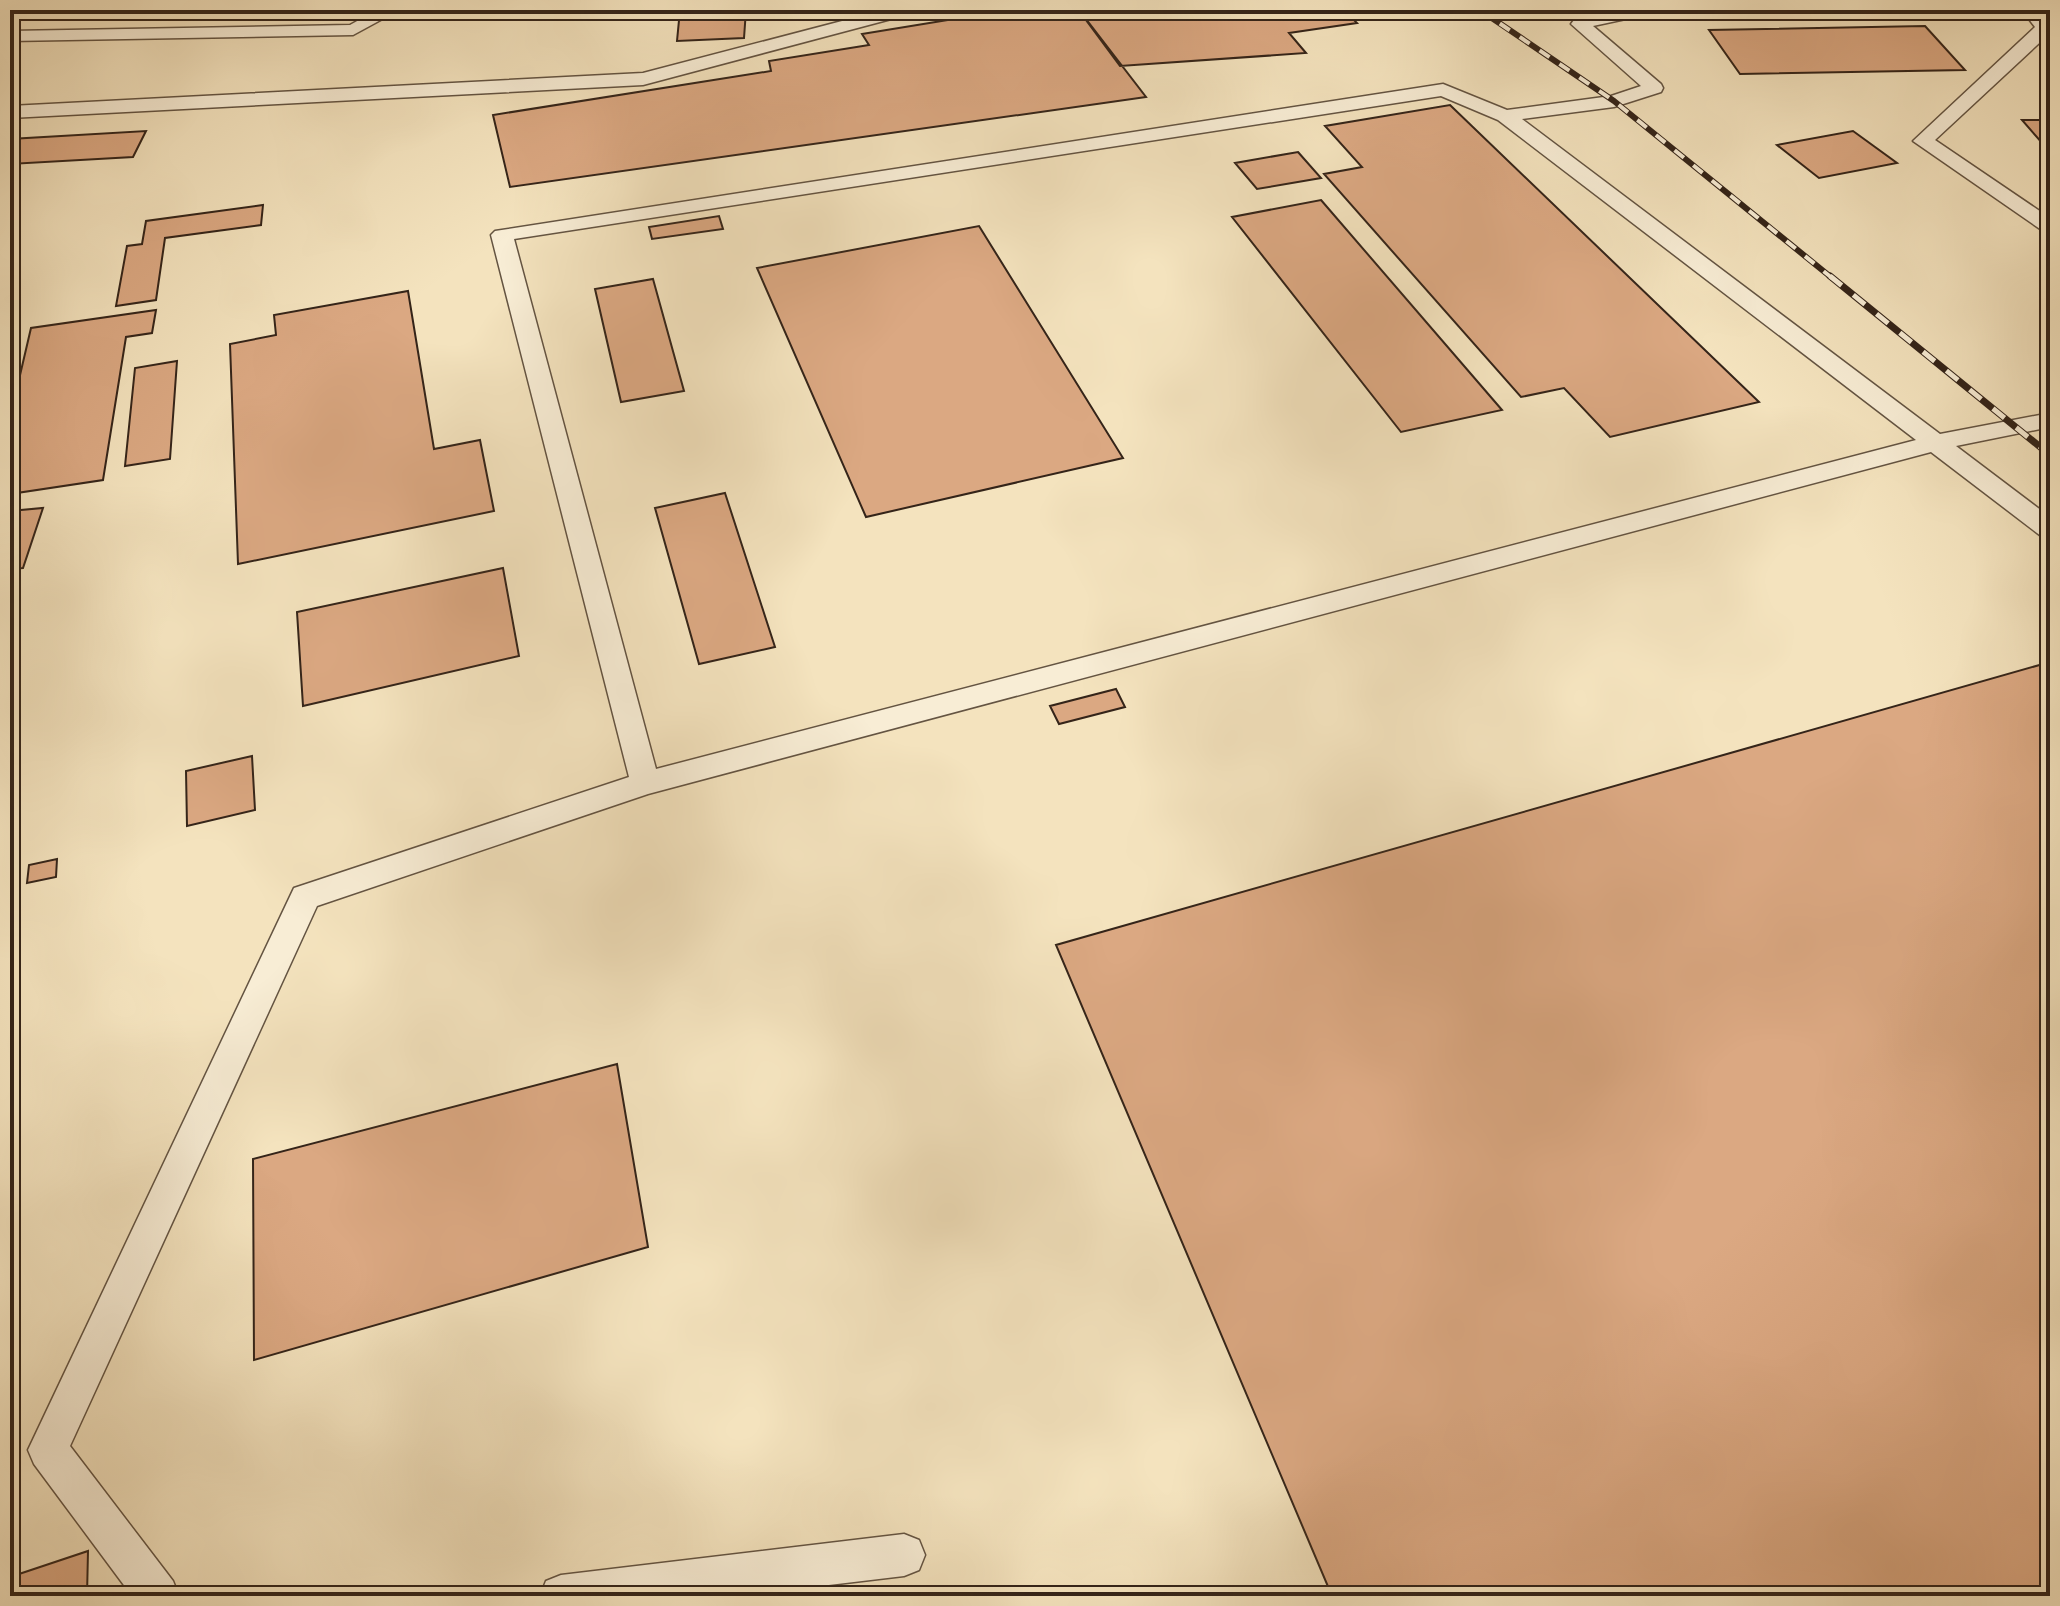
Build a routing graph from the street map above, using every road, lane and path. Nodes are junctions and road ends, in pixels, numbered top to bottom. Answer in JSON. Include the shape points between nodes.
{"nodes":[{"id":1,"x":390,"y":10,"type":"edge"},
{"id":2,"x":904,"y":10,"type":"edge"},
{"id":3,"x":1643,"y":10,"type":"edge"},
{"id":4,"x":2031,"y":10,"type":"edge"},
{"id":5,"x":10,"y":36,"type":"edge"},
{"id":6,"x":10,"y":112,"type":"edge"},
{"id":7,"x":1505,"y":116,"type":"junction"},
{"id":8,"x":2050,"y":227,"type":"edge"},
{"id":9,"x":2050,"y":420,"type":"edge"},
{"id":10,"x":1935,"y":443,"type":"junction"},
{"id":11,"x":2050,"y":530,"type":"edge"},
{"id":12,"x":645,"y":783,"type":"junction"},
{"id":13,"x":904,"y":1555,"type":"dead end"},
{"id":14,"x":158,"y":1596,"type":"edge"},
{"id":15,"x":561,"y":1596,"type":"edge"}],
"edges":[{"from":1,"to":5,"type":"lane","via":[[353,30]]},
{"from":2,"to":6,"type":"lane","via":[[643,79]]},
{"from":3,"to":7,"type":"lane","via":[[1580,24],[1654,88],[1614,101]]},
{"from":4,"to":8,"type":"lane","via":[[2045,28],[1923,141]]},
{"from":7,"to":10,"type":"lane"},
{"from":7,"to":12,"type":"lane","via":[[1443,90],[502,235]]},
{"from":9,"to":10,"type":"lane"},
{"from":10,"to":11,"type":"lane"},
{"from":10,"to":12,"type":"lane"},
{"from":12,"to":14,"type":"lane","via":[[305,897],[48,1450]]},
{"from":13,"to":15,"type":"lane"}]}
